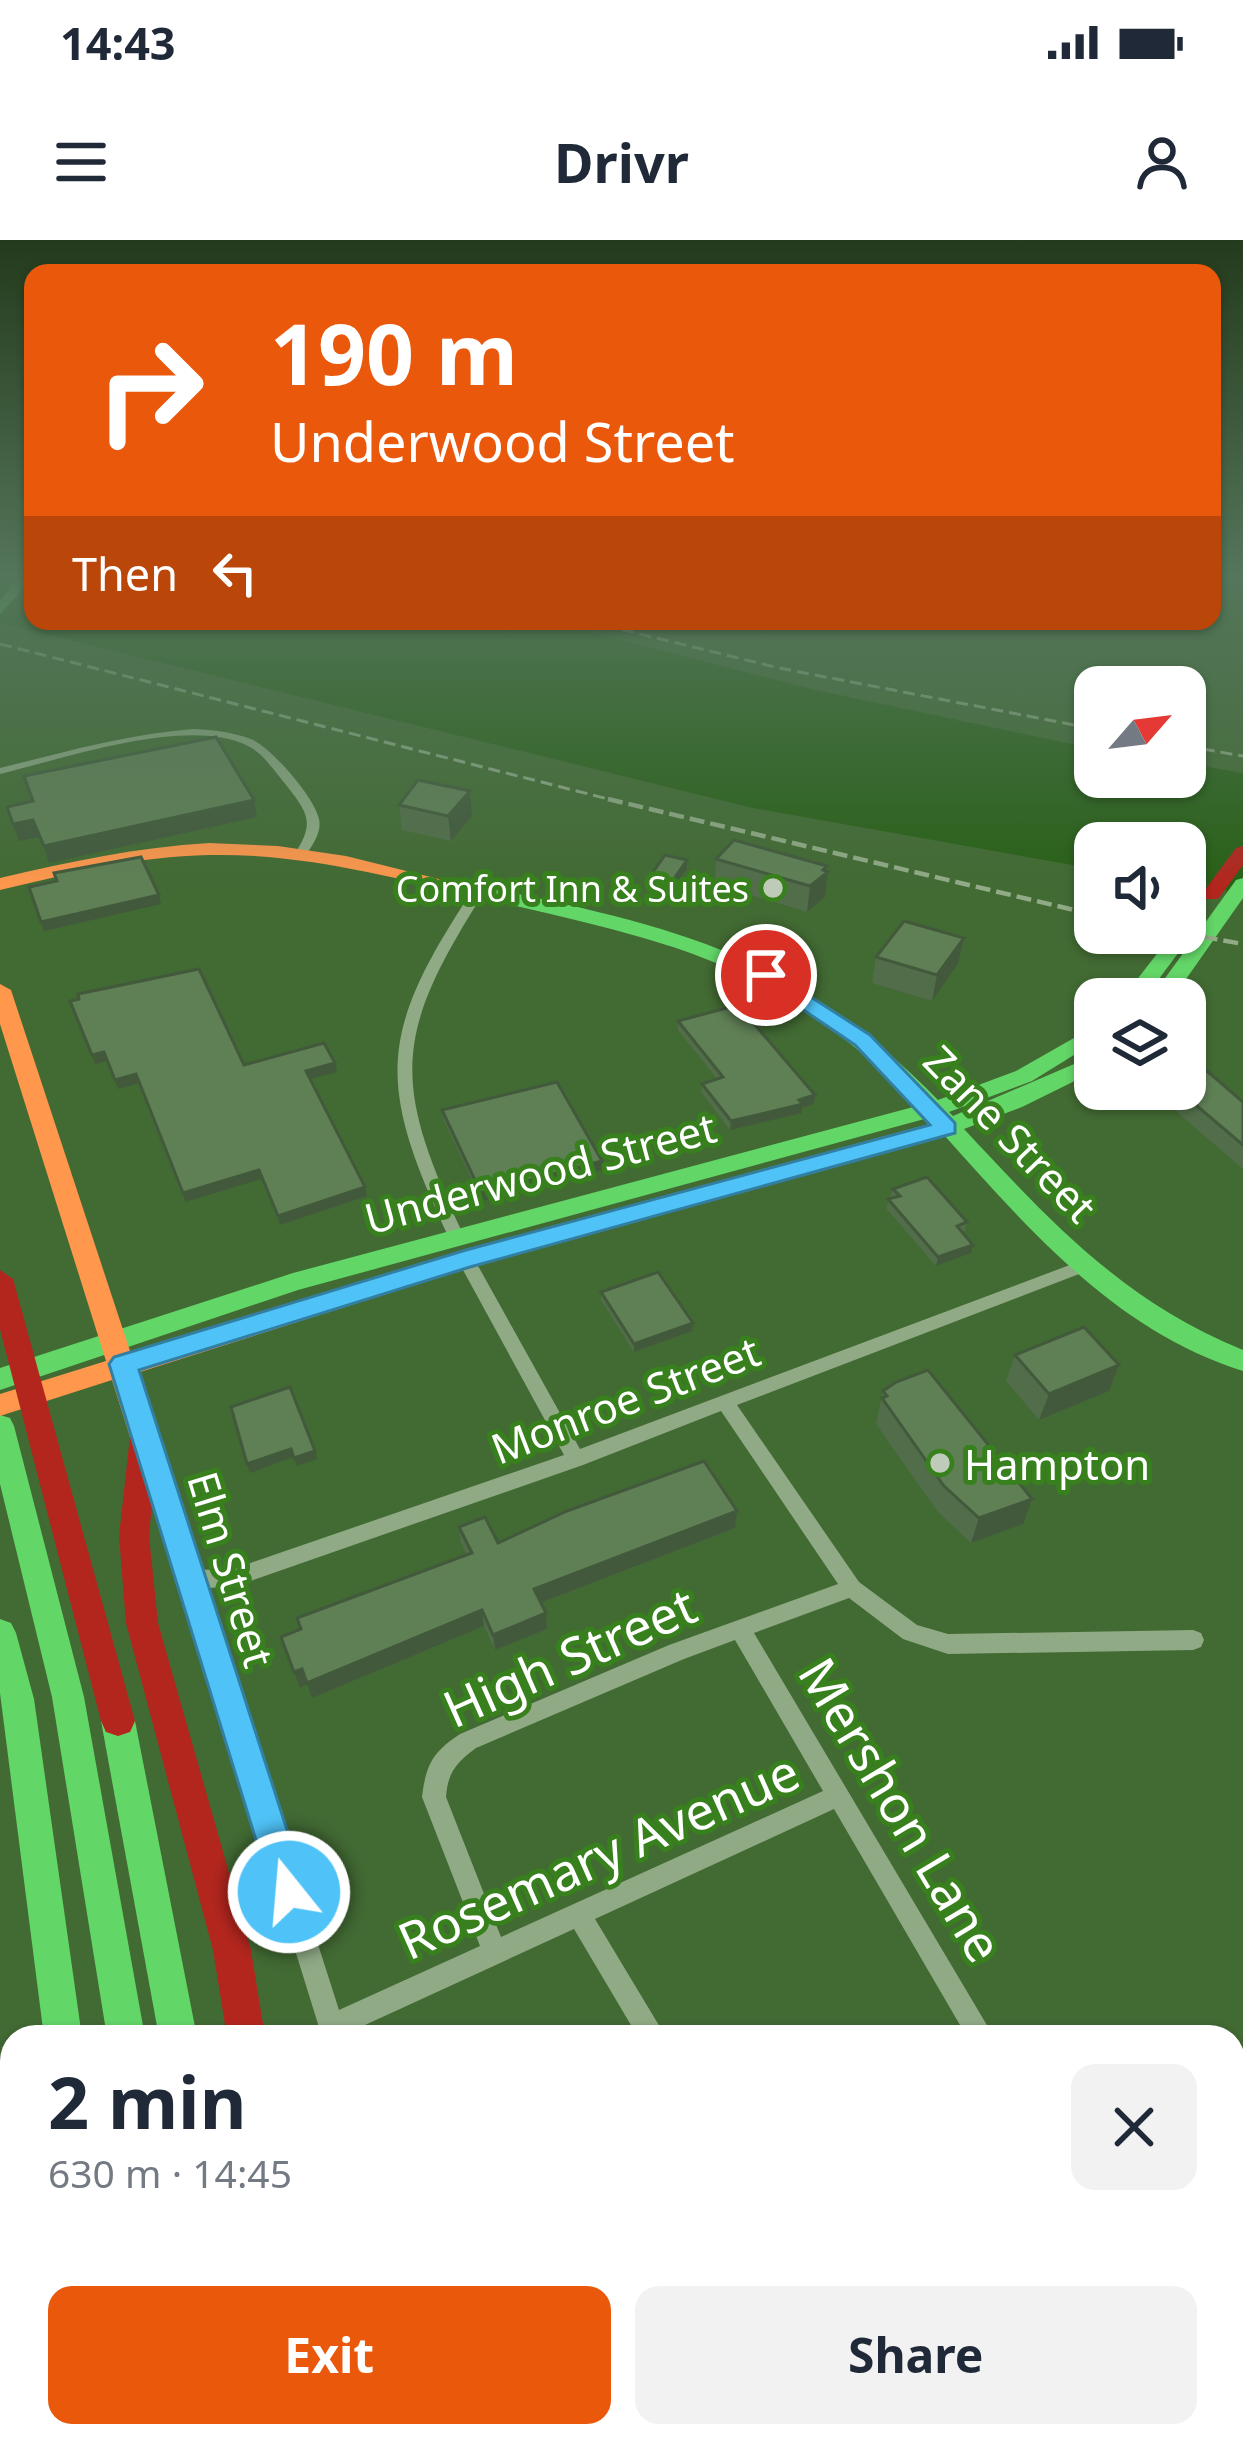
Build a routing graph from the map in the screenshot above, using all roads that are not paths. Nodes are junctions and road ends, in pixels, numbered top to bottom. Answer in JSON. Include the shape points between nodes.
{"nodes":[{"id":1,"x":0,"y":771,"type":"edge"},
{"id":2,"x":302,"y":852,"type":"junction"},
{"id":3,"x":1243,"y":852,"type":"edge"},
{"id":4,"x":0,"y":884,"type":"edge"},
{"id":5,"x":1243,"y":884,"type":"edge"},
{"id":6,"x":479,"y":891,"type":"junction"},
{"id":7,"x":1206,"y":902,"type":"edge"},
{"id":8,"x":1165,"y":978,"type":"edge"},
{"id":9,"x":2,"y":1005,"type":"edge"},
{"id":10,"x":1074,"y":1046,"type":"edge"},
{"id":11,"x":1074,"y":1074,"type":"edge"},
{"id":12,"x":938,"y":1119,"type":"junction"},
{"id":13,"x":461,"y":1247,"type":"junction"},
{"id":14,"x":1081,"y":1267,"type":"junction"},
{"id":15,"x":0,"y":1279,"type":"edge"},
{"id":16,"x":119,"y":1353,"type":"junction"},
{"id":17,"x":1243,"y":1360,"type":"edge"},
{"id":18,"x":0,"y":1379,"type":"edge"},
{"id":19,"x":725,"y":1402,"type":"junction"},
{"id":20,"x":0,"y":1406,"type":"edge"},
{"id":21,"x":0,"y":1426,"type":"edge"},
{"id":22,"x":144,"y":1437,"type":"junction"},
{"id":23,"x":576,"y":1459,"type":"junction"},
{"id":24,"x":190,"y":1579,"type":"junction"},
{"id":25,"x":852,"y":1588,"type":"junction"},
{"id":26,"x":740,"y":1629,"type":"junction"},
{"id":27,"x":0,"y":1633,"type":"edge"},
{"id":28,"x":1193,"y":1640,"type":"dead end"},
{"id":29,"x":837,"y":1796,"type":"junction"},
{"id":30,"x":578,"y":1913,"type":"junction"},
{"id":31,"x":494,"y":1949,"type":"junction"},
{"id":32,"x":61,"y":2025,"type":"edge"},
{"id":33,"x":124,"y":2025,"type":"edge"},
{"id":34,"x":176,"y":2025,"type":"edge"},
{"id":35,"x":244,"y":2025,"type":"edge"},
{"id":36,"x":333,"y":2025,"type":"edge"},
{"id":37,"x":353,"y":2025,"type":"edge"},
{"id":38,"x":645,"y":2025,"type":"edge"},
{"id":39,"x":974,"y":2025,"type":"edge"}],
"edges":[{"from":1,"to":2,"type":"street","via":[[178,734],[232,736],[260,748],[315,814],[316,832]]},
{"from":2,"to":4,"type":"main road","name":"Zane Street","via":[[193,849]]},
{"from":2,"to":6,"type":"main road","name":"Zane Street"},
{"from":3,"to":7,"type":"main road"},
{"from":5,"to":8,"type":"main road"},
{"from":6,"to":12,"type":"main road","name":"Zane Street","via":[[640,927],[752,968],[830,1013]]},
{"from":6,"to":13,"type":"street","via":[[412,1002],[401,1077],[412,1140]]},
{"from":9,"to":16,"type":"main road","name":"Elm Street"},
{"from":10,"to":12,"type":"main road","name":"Underwood Street"},
{"from":11,"to":12,"type":"main road","name":"Underwood Street","via":[[1025,1101]]},
{"from":12,"to":13,"type":"main road","name":"Underwood Street"},
{"from":12,"to":14,"type":"main road","name":"Zane Street"},
{"from":13,"to":16,"type":"main road","name":"Underwood Street"},
{"from":13,"to":23,"type":"street"},
{"from":14,"to":17,"type":"main road","name":"Zane Street","via":[[1175,1335]]},
{"from":14,"to":19,"type":"street","name":"Monroe Street"},
{"from":15,"to":34,"type":"main road","via":[[110,1681]]},
{"from":16,"to":18,"type":"main road","name":"Underwood Street"},
{"from":16,"to":20,"type":"main road","name":"Underwood Street"},
{"from":16,"to":22,"type":"main road","name":"Elm Street"},
{"from":19,"to":23,"type":"street","name":"Monroe Street"},
{"from":19,"to":25,"type":"street"},
{"from":21,"to":33,"type":"main road","via":[[68,1697]]},
{"from":22,"to":24,"type":"street","name":"Elm Street"},
{"from":22,"to":35,"type":"main road","via":[[134,1536],[142,1623],[232,1950]]},
{"from":23,"to":24,"type":"street","name":"Monroe Street","via":[[233,1578]]},
{"from":24,"to":36,"type":"street","name":"Elm Street"},
{"from":25,"to":26,"type":"street","name":"High Street"},
{"from":25,"to":28,"type":"street","via":[[910,1632],[948,1644]]},
{"from":26,"to":29,"type":"street","name":"Mershon Lane"},
{"from":26,"to":31,"type":"street","name":"High Street","via":[[448,1755],[434,1797]]},
{"from":27,"to":32,"type":"main road","via":[[17,1699]]},
{"from":29,"to":30,"type":"street","name":"Rosemary Avenue"},
{"from":29,"to":39,"type":"street","name":"Mershon Lane"},
{"from":30,"to":31,"type":"street","name":"Rosemary Avenue"},
{"from":30,"to":38,"type":"street"},
{"from":31,"to":37,"type":"street","name":"Rosemary Avenue"}]}
